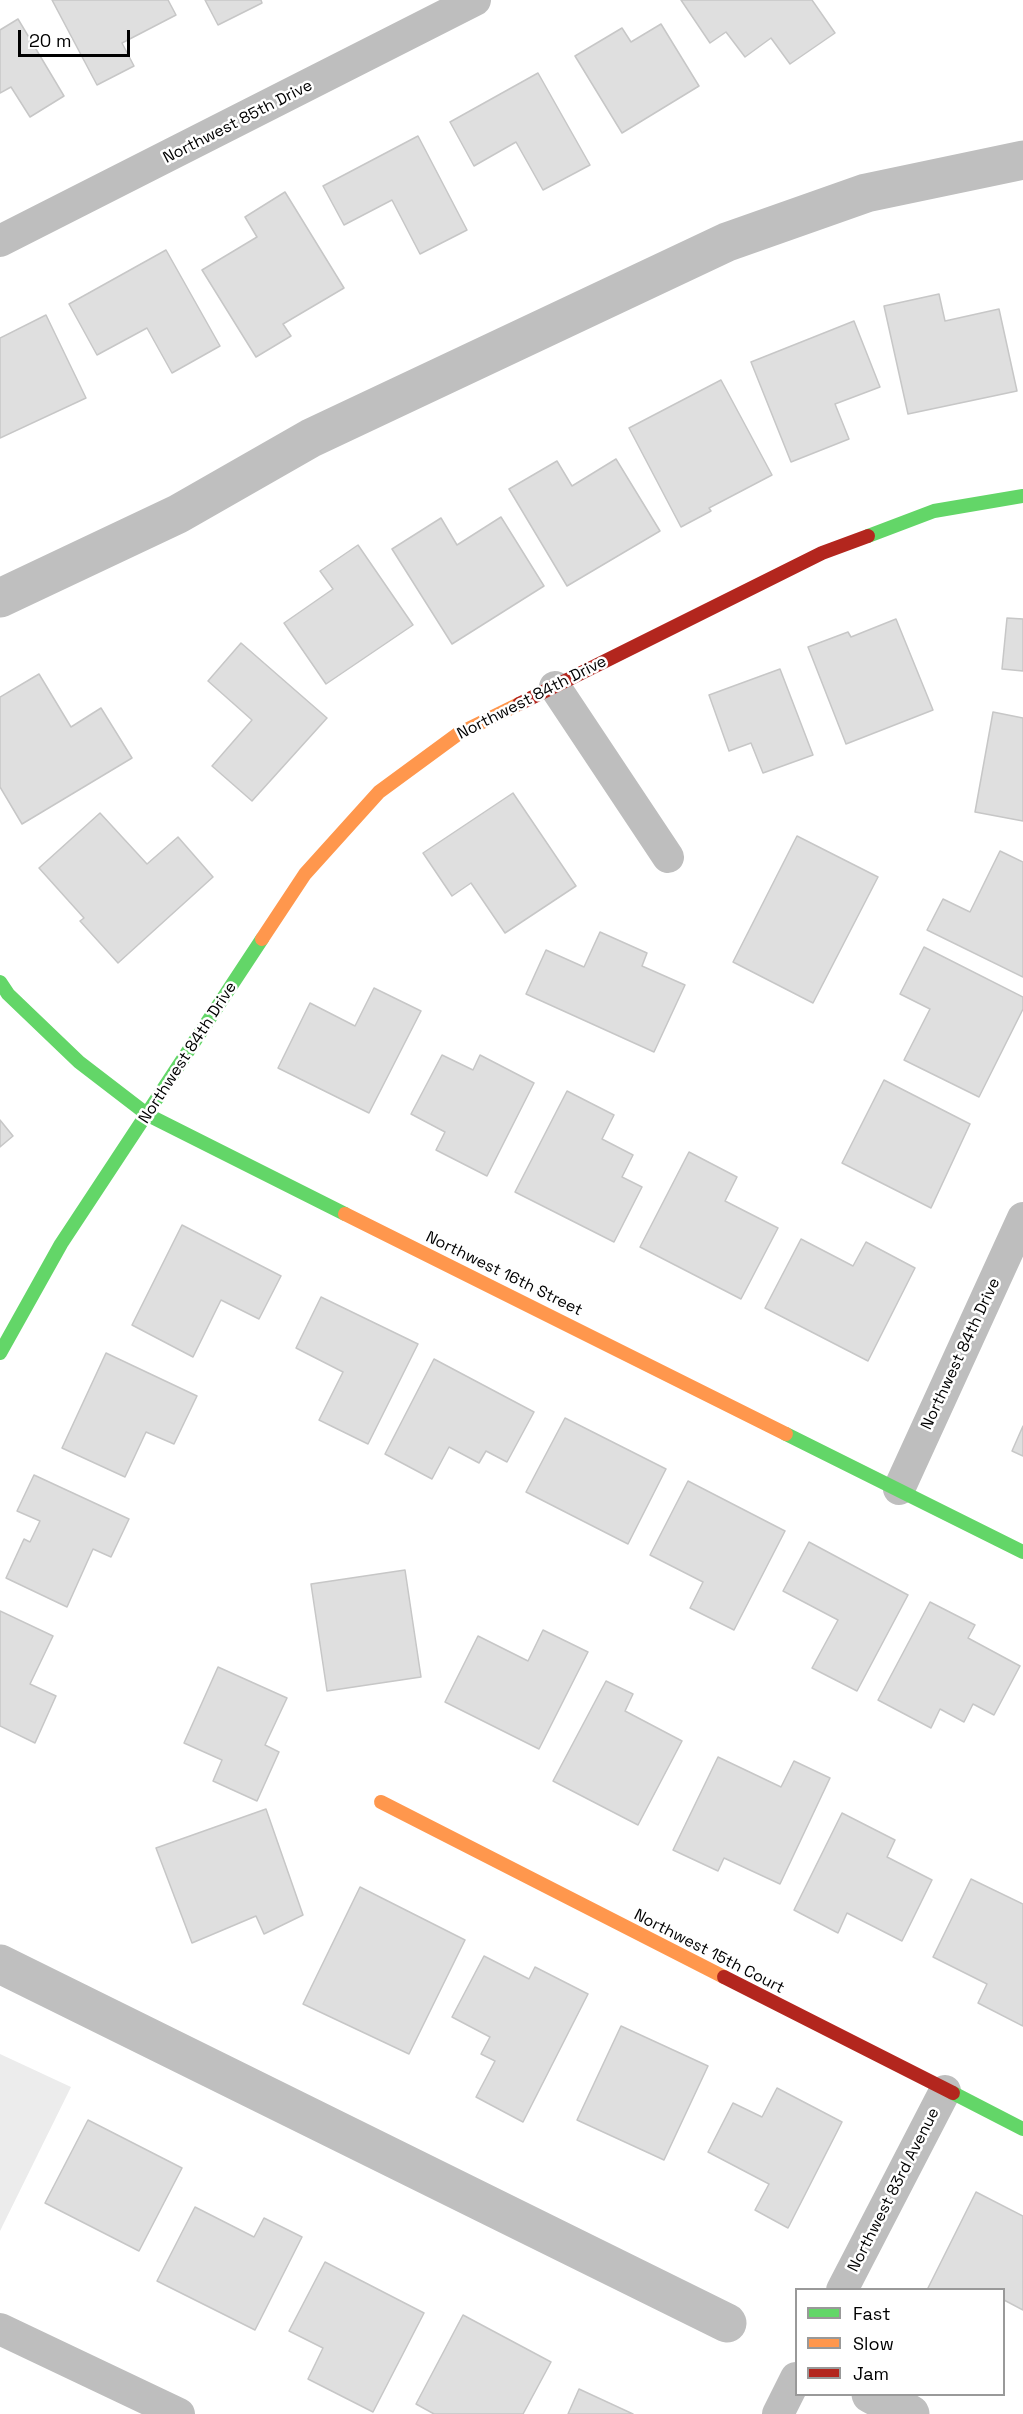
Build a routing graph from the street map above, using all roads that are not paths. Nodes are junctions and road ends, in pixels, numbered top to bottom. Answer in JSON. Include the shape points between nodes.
{"nodes":[{"id":1,"x":475,"y":0,"type":"edge"},
{"id":2,"x":0,"y":241,"type":"edge"},
{"id":3,"x":1023,"y":496,"type":"edge"},
{"id":4,"x":555,"y":687,"type":"junction"},
{"id":5,"x":668,"y":856,"type":"dead end"},
{"id":6,"x":0,"y":982,"type":"edge"},
{"id":7,"x":148,"y":1115,"type":"junction"},
{"id":8,"x":1023,"y":1218,"type":"edge"},
{"id":9,"x":0,"y":1353,"type":"edge"},
{"id":10,"x":899,"y":1489,"type":"junction"},
{"id":11,"x":1023,"y":1552,"type":"edge"},
{"id":12,"x":381,"y":1802,"type":"dead end"},
{"id":13,"x":945,"y":2091,"type":"junction"},
{"id":14,"x":1023,"y":2129,"type":"edge"},
{"id":15,"x":843,"y":2288,"type":"edge"},
{"id":16,"x":0,"y":2329,"type":"edge"},
{"id":17,"x":795,"y":2380,"type":"edge"},
{"id":18,"x":179,"y":2414,"type":"edge"},
{"id":19,"x":778,"y":2414,"type":"edge"}],
"edges":[{"from":1,"to":2,"type":"street","name":"Northwest 85th Drive"},
{"from":3,"to":4,"type":"street","name":"Northwest 84th Drive","via":[[934,511],[822,553]]},
{"from":4,"to":5,"type":"street"},
{"from":4,"to":7,"type":"street","name":"Northwest 84th Drive","via":[[458,734],[379,792],[305,874]]},
{"from":6,"to":7,"type":"street","name":"Northwest 16th Street","via":[[79,1062]]},
{"from":7,"to":9,"type":"street","name":"Northwest 84th Drive","via":[[61,1244]]},
{"from":7,"to":10,"type":"street","name":"Northwest 16th Street"},
{"from":8,"to":10,"type":"street","name":"Northwest 84th Drive"},
{"from":10,"to":11,"type":"street","name":"Northwest 16th Street"},
{"from":12,"to":13,"type":"street","name":"Northwest 15th Court"},
{"from":13,"to":14,"type":"street","name":"Northwest 15th Court"},
{"from":13,"to":15,"type":"street","name":"Northwest 83rd Avenue"},
{"from":16,"to":18,"type":"street"},
{"from":17,"to":19,"type":"street"}]}
